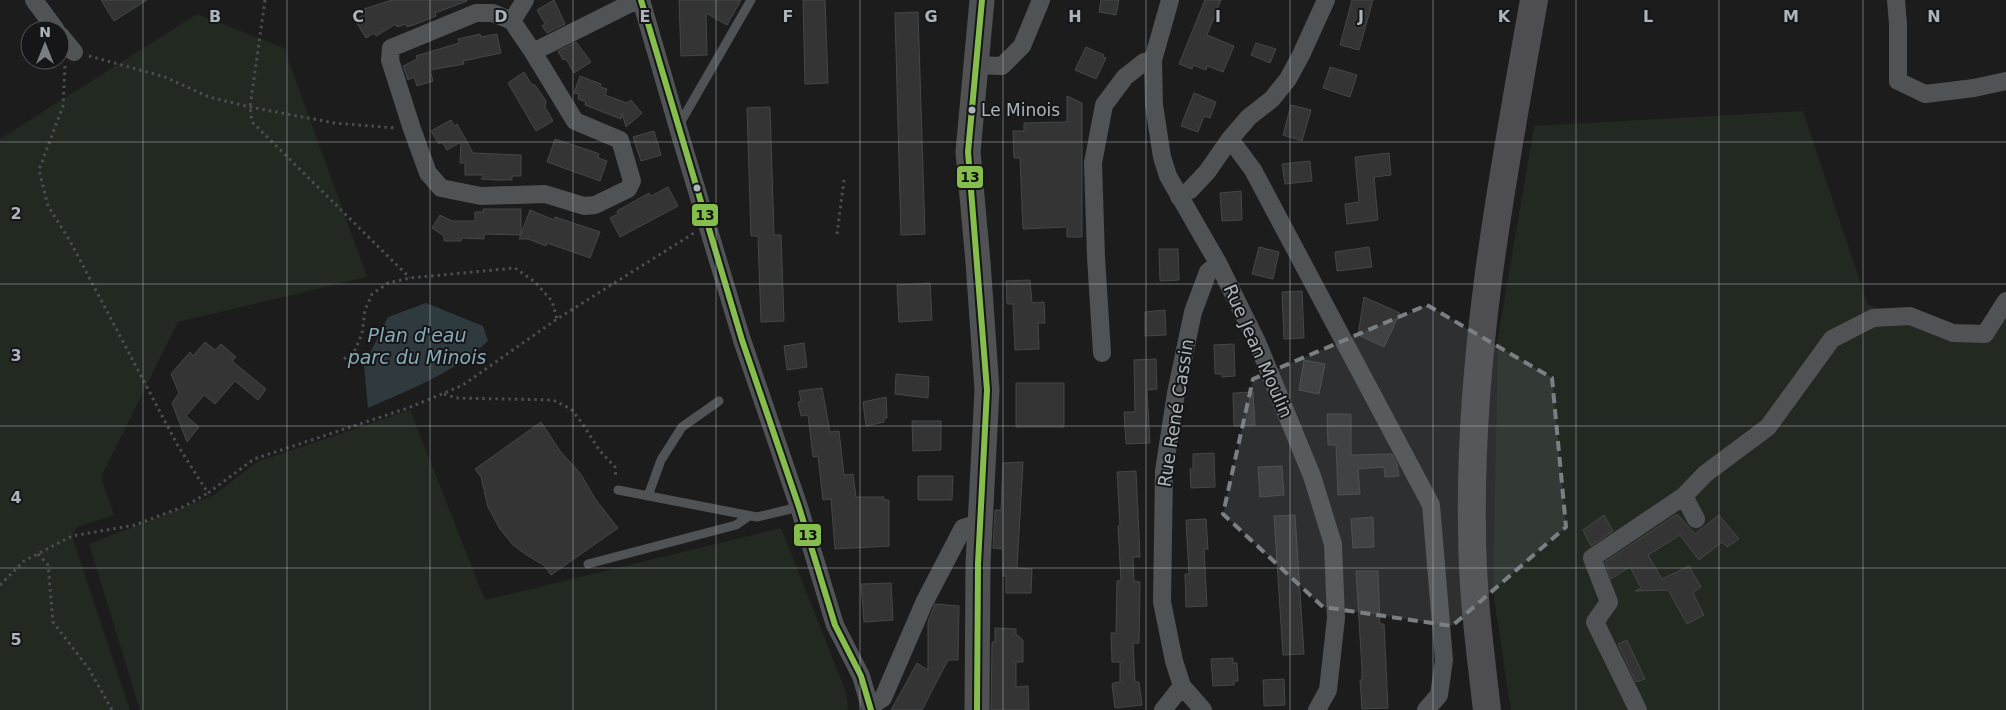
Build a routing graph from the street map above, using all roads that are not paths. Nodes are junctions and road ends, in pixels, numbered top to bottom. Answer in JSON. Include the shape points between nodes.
{"nodes":[{"id":1,"x":34,"y":0,"type":"edge"},
{"id":2,"x":525,"y":0,"type":"edge"},
{"id":3,"x":639,"y":0,"type":"edge"},
{"id":4,"x":751,"y":0,"type":"edge"},
{"id":5,"x":982,"y":0,"type":"edge"},
{"id":6,"x":1041,"y":0,"type":"edge"},
{"id":7,"x":1170,"y":0,"type":"edge"},
{"id":8,"x":1326,"y":0,"type":"edge"},
{"id":9,"x":1515,"y":0,"type":"edge"},
{"id":10,"x":1534,"y":0,"type":"edge"},
{"id":11,"x":1896,"y":0,"type":"edge"},
{"id":12,"x":47,"y":20,"type":"edge"},
{"id":13,"x":512,"y":21,"type":"junction"},
{"id":14,"x":70,"y":47,"type":"edge"},
{"id":15,"x":74,"y":52,"type":"road end"},
{"id":16,"x":533,"y":52,"type":"junction"},
{"id":17,"x":1153,"y":60,"type":"junction"},
{"id":18,"x":976,"y":65,"type":"junction"},
{"id":19,"x":2006,"y":81,"type":"edge"},
{"id":20,"x":678,"y":127,"type":"junction"},
{"id":21,"x":1230,"y":139,"type":"junction"},
{"id":22,"x":1179,"y":197,"type":"junction"},
{"id":23,"x":1218,"y":263,"type":"junction"},
{"id":24,"x":2006,"y":301,"type":"edge"},
{"id":25,"x":1102,"y":353,"type":"dead end"},
{"id":26,"x":718,"y":400,"type":"dead end"},
{"id":27,"x":618,"y":490,"type":"road end"},
{"id":28,"x":648,"y":496,"type":"junction"},
{"id":29,"x":1684,"y":496,"type":"junction"},
{"id":30,"x":799,"y":507,"type":"junction"},
{"id":31,"x":749,"y":516,"type":"junction"},
{"id":32,"x":1696,"y":518,"type":"dead end"},
{"id":33,"x":980,"y":523,"type":"junction"},
{"id":34,"x":588,"y":564,"type":"dead end"},
{"id":35,"x":1182,"y":686,"type":"junction"},
{"id":36,"x":871,"y":708,"type":"edge"},
{"id":37,"x":977,"y":710,"type":"edge"},
{"id":38,"x":1164,"y":710,"type":"edge"},
{"id":39,"x":1203,"y":710,"type":"edge"},
{"id":40,"x":1317,"y":710,"type":"edge"},
{"id":41,"x":1426,"y":710,"type":"edge"},
{"id":42,"x":1470,"y":710,"type":"edge"},
{"id":43,"x":1487,"y":710,"type":"edge"},
{"id":44,"x":1638,"y":710,"type":"edge"}],
"edges":[{"from":1,"to":12,"type":"street"},
{"from":2,"to":13,"type":"street"},
{"from":3,"to":16,"type":"street"},
{"from":3,"to":20,"type":"street"},
{"from":4,"to":20,"type":"lane"},
{"from":5,"to":18,"type":"main road"},
{"from":6,"to":18,"type":"street","via":[[1022,46],[1002,66]]},
{"from":7,"to":17,"type":"street","name":"Rue Jean Moulin"},
{"from":8,"to":21,"type":"street","via":[[1288,79]]},
{"from":9,"to":42,"type":"highway","via":[[1475,239],[1456,414],[1455,520]]},
{"from":10,"to":43,"type":"highway","via":[[1486,292],[1476,398],[1472,529],[1476,618]]},
{"from":11,"to":19,"type":"street","via":[[1898,81],[1924,94]]},
{"from":13,"to":16,"type":"street"},
{"from":13,"to":16,"type":"street","via":[[493,13],[476,13],[391,48],[390,60],[428,173],[441,188],[481,196],[545,194],[584,206],[595,205],[628,189],[632,181],[620,140],[575,121]]},
{"from":14,"to":15,"type":"street"},
{"from":17,"to":22,"type":"street","name":"Rue Jean Moulin","via":[[1154,105],[1162,157]]},
{"from":17,"to":25,"type":"street","via":[[1144,62],[1125,77],[1104,105],[1093,163]]},
{"from":18,"to":33,"type":"main road","via":[[968,152],[987,390]]},
{"from":20,"to":30,"type":"street","via":[[742,340]]},
{"from":21,"to":22,"type":"street","via":[[1207,172]]},
{"from":21,"to":41,"type":"street","via":[[1254,170],[1431,505],[1444,660],[1439,695]]},
{"from":22,"to":23,"type":"street","name":"Rue Jean Moulin"},
{"from":23,"to":35,"type":"street","name":"Rue René Cassin","via":[[1208,272],[1193,312],[1164,471],[1162,602]]},
{"from":23,"to":40,"type":"street","name":"Rue Jean Moulin","via":[[1256,342],[1305,458],[1334,544],[1336,618],[1328,690]]},
{"from":24,"to":29,"type":"street","via":[[1985,334],[1953,333],[1910,316],[1873,318],[1832,339],[1768,427],[1705,474]]},
{"from":26,"to":28,"type":"lane","via":[[682,427],[661,460]]},
{"from":27,"to":28,"type":"lane"},
{"from":28,"to":31,"type":"lane"},
{"from":29,"to":32,"type":"street"},
{"from":29,"to":44,"type":"street","via":[[1592,558],[1609,602],[1595,622]]},
{"from":30,"to":31,"type":"lane","via":[[758,518]]},
{"from":30,"to":36,"type":"street","via":[[835,625],[861,676]]},
{"from":31,"to":34,"type":"lane","via":[[736,525]]},
{"from":33,"to":36,"type":"street","via":[[963,528],[924,604],[883,698]]},
{"from":33,"to":37,"type":"main road"},
{"from":35,"to":38,"type":"street"},
{"from":35,"to":39,"type":"street","name":"Rue René Cassin"}]}
